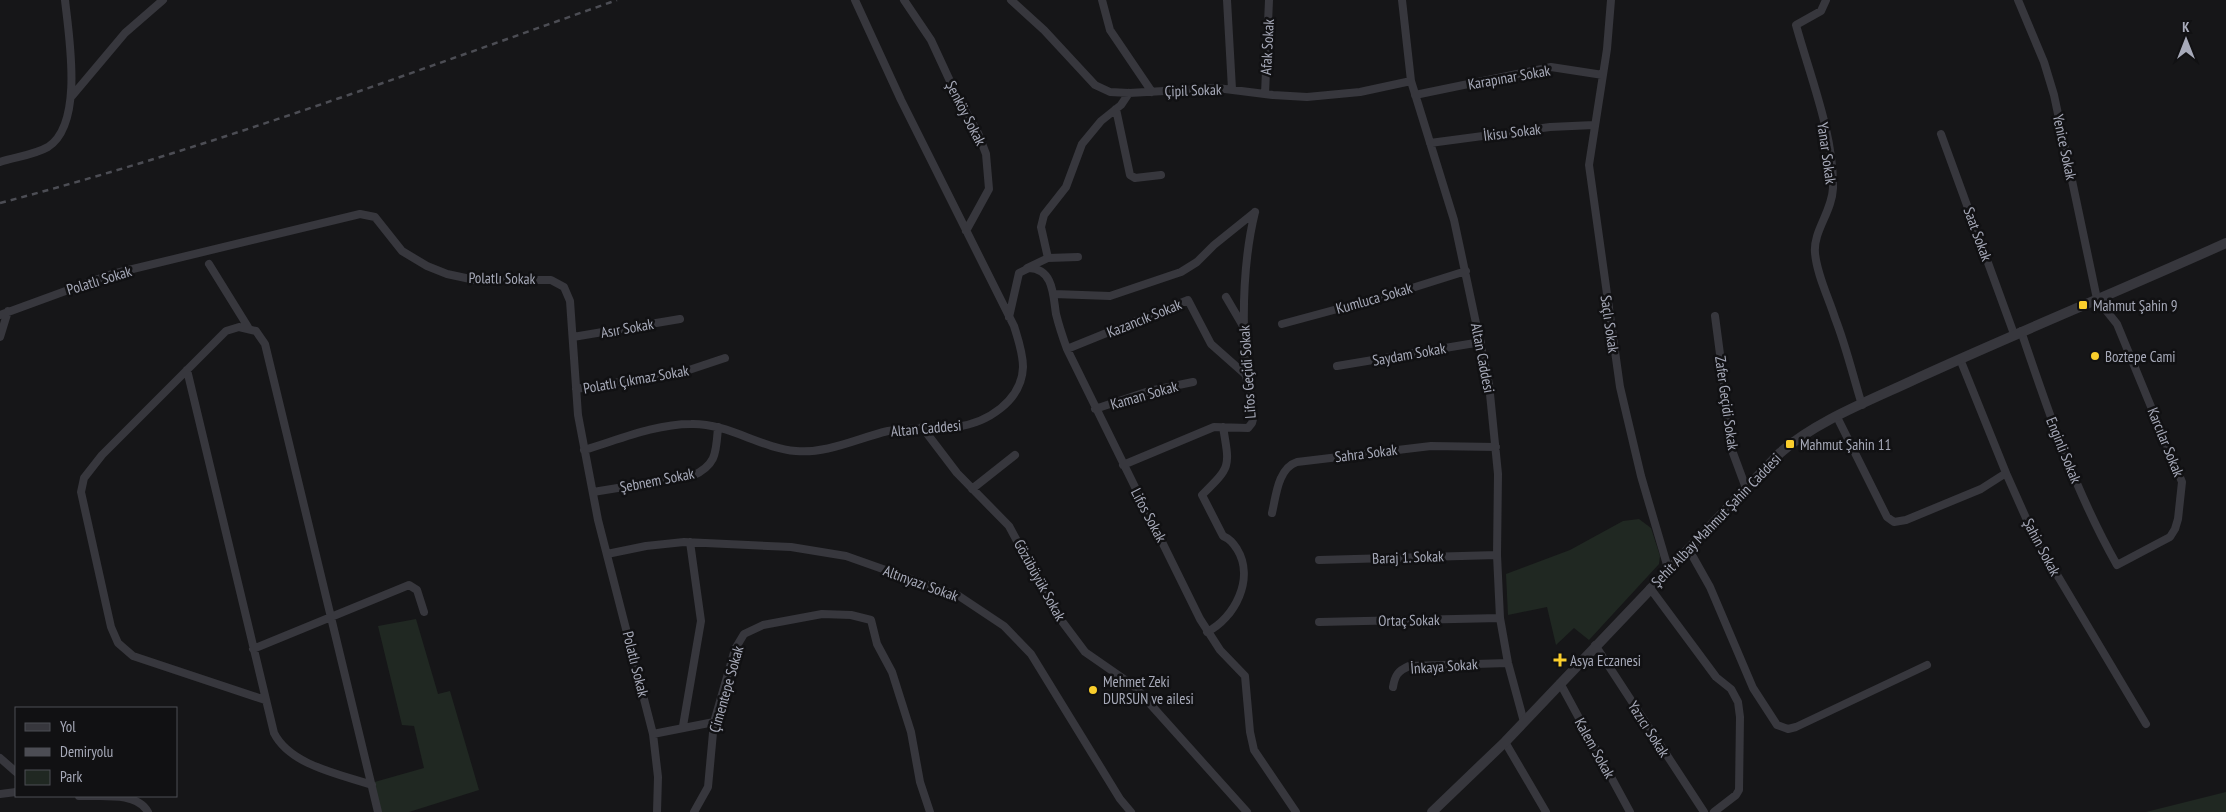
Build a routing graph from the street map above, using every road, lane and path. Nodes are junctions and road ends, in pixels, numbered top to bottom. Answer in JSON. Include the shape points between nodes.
{"nodes":[{"id":1,"x":66,"y":0,"type":"edge"},
{"id":2,"x":163,"y":0,"type":"edge"},
{"id":3,"x":855,"y":0,"type":"edge"},
{"id":4,"x":904,"y":0,"type":"edge"},
{"id":5,"x":1011,"y":0,"type":"edge"},
{"id":6,"x":1102,"y":0,"type":"edge"},
{"id":7,"x":1227,"y":0,"type":"edge"},
{"id":8,"x":1269,"y":0,"type":"edge"},
{"id":9,"x":1402,"y":0,"type":"edge"},
{"id":10,"x":1611,"y":0,"type":"edge"},
{"id":11,"x":1826,"y":0,"type":"edge"},
{"id":12,"x":2018,"y":0,"type":"edge"},
{"id":13,"x":1603,"y":75,"type":"junction"},
{"id":14,"x":1411,"y":81,"type":"junction"},
{"id":15,"x":1232,"y":89,"type":"junction"},
{"id":16,"x":1152,"y":92,"type":"junction"},
{"id":17,"x":1129,"y":93,"type":"junction"},
{"id":18,"x":1265,"y":94,"type":"junction"},
{"id":19,"x":1415,"y":94,"type":"junction"},
{"id":20,"x":72,"y":96,"type":"junction"},
{"id":21,"x":1116,"y":109,"type":"junction"},
{"id":22,"x":1594,"y":125,"type":"junction"},
{"id":23,"x":1941,"y":134,"type":"dead end"},
{"id":24,"x":1430,"y":143,"type":"junction"},
{"id":25,"x":0,"y":162,"type":"edge"},
{"id":26,"x":1161,"y":175,"type":"dead end"},
{"id":27,"x":966,"y":231,"type":"junction"},
{"id":28,"x":2226,"y":243,"type":"edge"},
{"id":29,"x":1078,"y":257,"type":"dead end"},
{"id":30,"x":1048,"y":258,"type":"junction"},
{"id":31,"x":209,"y":264,"type":"dead end"},
{"id":32,"x":1025,"y":269,"type":"junction"},
{"id":33,"x":1466,"y":271,"type":"junction"},
{"id":34,"x":1054,"y":294,"type":"junction"},
{"id":35,"x":1226,"y":297,"type":"dead end"},
{"id":36,"x":2097,"y":299,"type":"junction"},
{"id":37,"x":8,"y":310,"type":"junction"},
{"id":38,"x":0,"y":315,"type":"edge"},
{"id":39,"x":1715,"y":316,"type":"dead end"},
{"id":40,"x":1009,"y":317,"type":"junction"},
{"id":41,"x":680,"y":319,"type":"dead end"},
{"id":42,"x":1282,"y":324,"type":"dead end"},
{"id":43,"x":1243,"y":326,"type":"junction"},
{"id":44,"x":248,"y":327,"type":"junction"},
{"id":45,"x":2017,"y":332,"type":"junction"},
{"id":46,"x":0,"y":337,"type":"edge"},
{"id":47,"x":573,"y":338,"type":"junction"},
{"id":48,"x":1481,"y":342,"type":"junction"},
{"id":49,"x":1067,"y":349,"type":"junction"},
{"id":50,"x":725,"y":358,"type":"dead end"},
{"id":51,"x":1960,"y":359,"type":"junction"},
{"id":52,"x":1337,"y":366,"type":"dead end"},
{"id":53,"x":187,"y":370,"type":"junction"},
{"id":54,"x":1246,"y":375,"type":"junction"},
{"id":55,"x":1193,"y":382,"type":"dead end"},
{"id":56,"x":576,"y":389,"type":"junction"},
{"id":57,"x":1862,"y":405,"type":"junction"},
{"id":58,"x":1095,"y":409,"type":"junction"},
{"id":59,"x":1837,"y":417,"type":"junction"},
{"id":60,"x":718,"y":427,"type":"junction"},
{"id":61,"x":922,"y":427,"type":"junction"},
{"id":62,"x":1223,"y":427,"type":"junction"},
{"id":63,"x":1496,"y":447,"type":"junction"},
{"id":64,"x":584,"y":450,"type":"junction"},
{"id":65,"x":1015,"y":455,"type":"dead end"},
{"id":66,"x":1123,"y":465,"type":"junction"},
{"id":67,"x":2006,"y":473,"type":"junction"},
{"id":68,"x":972,"y":488,"type":"junction"},
{"id":69,"x":1746,"y":488,"type":"junction"},
{"id":70,"x":592,"y":492,"type":"junction"},
{"id":71,"x":1272,"y":513,"type":"dead end"},
{"id":72,"x":690,"y":542,"type":"junction"},
{"id":73,"x":1688,"y":548,"type":"junction"},
{"id":74,"x":607,"y":554,"type":"junction"},
{"id":75,"x":1496,"y":555,"type":"junction"},
{"id":76,"x":1319,"y":560,"type":"dead end"},
{"id":77,"x":2117,"y":565,"type":"joint"},
{"id":78,"x":1668,"y":568,"type":"junction"},
{"id":79,"x":1650,"y":588,"type":"junction"},
{"id":80,"x":424,"y":612,"type":"dead end"},
{"id":81,"x":331,"y":617,"type":"junction"},
{"id":82,"x":1500,"y":618,"type":"junction"},
{"id":83,"x":1319,"y":622,"type":"dead end"},
{"id":84,"x":1207,"y":632,"type":"junction"},
{"id":85,"x":1595,"y":645,"type":"junction"},
{"id":86,"x":253,"y":649,"type":"junction"},
{"id":87,"x":1508,"y":662,"type":"junction"},
{"id":88,"x":1927,"y":665,"type":"dead end"},
{"id":89,"x":1560,"y":683,"type":"junction"},
{"id":90,"x":1393,"y":687,"type":"dead end"},
{"id":91,"x":265,"y":700,"type":"junction"},
{"id":92,"x":714,"y":722,"type":"junction"},
{"id":93,"x":1524,"y":722,"type":"junction"},
{"id":94,"x":2146,"y":724,"type":"dead end"},
{"id":95,"x":684,"y":726,"type":"junction"},
{"id":96,"x":653,"y":734,"type":"junction"},
{"id":97,"x":1504,"y":742,"type":"junction"},
{"id":98,"x":0,"y":758,"type":"edge"},
{"id":99,"x":15,"y":771,"type":"edge"},
{"id":100,"x":372,"y":785,"type":"junction"},
{"id":101,"x":15,"y":792,"type":"edge"},
{"id":102,"x":0,"y":794,"type":"edge"},
{"id":103,"x":93,"y":797,"type":"edge"},
{"id":104,"x":148,"y":812,"type":"edge"},
{"id":105,"x":378,"y":812,"type":"edge"},
{"id":106,"x":657,"y":812,"type":"edge"},
{"id":107,"x":694,"y":812,"type":"edge"},
{"id":108,"x":930,"y":812,"type":"edge"},
{"id":109,"x":1131,"y":812,"type":"edge"},
{"id":110,"x":1247,"y":812,"type":"edge"},
{"id":111,"x":1296,"y":812,"type":"edge"},
{"id":112,"x":1432,"y":812,"type":"edge"},
{"id":113,"x":1546,"y":812,"type":"edge"},
{"id":114,"x":1630,"y":812,"type":"edge"},
{"id":115,"x":1704,"y":812,"type":"edge"},
{"id":116,"x":1714,"y":812,"type":"edge"}],
"edges":[{"from":1,"to":20,"type":"street"},
{"from":2,"to":20,"type":"street","via":[[125,33]]},
{"from":3,"to":27,"type":"street","name":"Altan Caddesi"},
{"from":4,"to":27,"type":"street","name":"Şenköy Sokak","via":[[931,40],[986,154],[988,189]]},
{"from":5,"to":17,"type":"street","name":"Çipil Sokak","via":[[1095,84],[1110,92]]},
{"from":6,"to":16,"type":"street","via":[[1110,30]]},
{"from":7,"to":15,"type":"street"},
{"from":8,"to":18,"type":"street","name":"Afak Sokak"},
{"from":9,"to":14,"type":"street","name":"Altan Caddesi"},
{"from":10,"to":13,"type":"street","name":"Saçlı Sokak"},
{"from":11,"to":57,"type":"street","name":"Yanar Sokak","via":[[1821,11],[1796,25],[1829,146],[1832,180],[1830,206],[1818,232],[1815,252]]},
{"from":12,"to":36,"type":"street","name":"Yenice Sokak","via":[[2054,95]]},
{"from":13,"to":19,"type":"street","name":"Karapınar Sokak","via":[[1552,67]]},
{"from":13,"to":22,"type":"street","name":"Saçlı Sokak"},
{"from":14,"to":18,"type":"street","name":"Çipil Sokak","via":[[1325,96]]},
{"from":14,"to":19,"type":"street","name":"Altan Caddesi"},
{"from":15,"to":16,"type":"street","name":"Çipil Sokak"},
{"from":15,"to":18,"type":"street","name":"Çipil Sokak"},
{"from":16,"to":17,"type":"street","name":"Çipil Sokak"},
{"from":17,"to":21,"type":"street"},
{"from":19,"to":24,"type":"street","name":"Altan Caddesi"},
{"from":20,"to":25,"type":"street","via":[[61,132],[53,142],[43,149]]},
{"from":21,"to":26,"type":"street","via":[[1130,175],[1135,178]]},
{"from":21,"to":30,"type":"street","via":[[1082,144],[1066,187],[1044,215],[1042,231]]},
{"from":22,"to":24,"type":"street","name":"İkisu Sokak","via":[[1550,127]]},
{"from":22,"to":78,"type":"street","name":"Saçlı Sokak","via":[[1590,165],[1615,358],[1633,446]]},
{"from":23,"to":45,"type":"street","name":"Saat Sokak"},
{"from":24,"to":33,"type":"street","name":"Altan Caddesi"},
{"from":27,"to":40,"type":"street","name":"Altan Caddesi"},
{"from":28,"to":36,"type":"street","name":"Şehit Albay Mahmut Şahin Caddesi"},
{"from":29,"to":30,"type":"street"},
{"from":30,"to":32,"type":"street"},
{"from":31,"to":44,"type":"street"},
{"from":32,"to":34,"type":"street","name":"Lifos Sokak","via":[[1033,268],[1043,273]]},
{"from":32,"to":40,"type":"street","via":[[1016,279]]},
{"from":33,"to":42,"type":"street","name":"Kumluca Sokak"},
{"from":33,"to":48,"type":"street","name":"Altan Caddesi"},
{"from":34,"to":43,"type":"street","name":"Lifos Geçidi Sokak","via":[[1110,296],[1181,272],[1255,212],[1248,249]]},
{"from":34,"to":49,"type":"street","name":"Lifos Sokak","via":[[1058,322]]},
{"from":35,"to":43,"type":"street"},
{"from":36,"to":45,"type":"street","name":"Şehit Albay Mahmut Şahin Caddesi"},
{"from":36,"to":77,"type":"street","name":"Karcılar Sokak","via":[[2117,324],[2182,482],[2178,519],[2172,535]]},
{"from":37,"to":38,"type":"street","name":"Polatlı Sokak"},
{"from":37,"to":46,"type":"street"},
{"from":37,"to":47,"type":"street","name":"Polatlı Sokak","via":[[112,274],[365,214],[374,217],[409,256],[438,271],[475,280],[542,278],[556,281],[569,296]]},
{"from":39,"to":69,"type":"street","name":"Zafer Geçidi Sokak","via":[[1733,453]]},
{"from":40,"to":61,"type":"street","name":"Altan Caddesi","via":[[1023,358],[1017,391],[999,410],[977,422],[956,427]]},
{"from":41,"to":47,"type":"street","name":"Asır Sokak"},
{"from":43,"to":54,"type":"street","name":"Lifos Geçidi Sokak"},
{"from":44,"to":53,"type":"street","via":[[239,326],[226,331]]},
{"from":44,"to":81,"type":"street","via":[[259,334],[265,344]]},
{"from":45,"to":51,"type":"street","name":"Şehit Albay Mahmut Şahin Caddesi"},
{"from":45,"to":77,"type":"street","name":"Enginli Sokak","via":[[2056,434]]},
{"from":47,"to":56,"type":"street","name":"Polatlı Sokak"},
{"from":48,"to":52,"type":"street","name":"Saydam Sokak"},
{"from":48,"to":63,"type":"street","name":"Altan Caddesi"},
{"from":49,"to":54,"type":"street","name":"Kazancık Sokak","via":[[1188,300],[1211,344]]},
{"from":49,"to":58,"type":"street","name":"Lifos Sokak"},
{"from":50,"to":56,"type":"street","name":"Polatlı Çıkmaz Sokak","via":[[686,371]]},
{"from":51,"to":57,"type":"street","name":"Şehit Albay Mahmut Şahin Caddesi"},
{"from":51,"to":67,"type":"street","name":"Şahin Sokak"},
{"from":53,"to":86,"type":"street"},
{"from":53,"to":91,"type":"street","via":[[87,472],[82,483],[82,497],[111,627],[121,647],[133,656]]},
{"from":54,"to":62,"type":"street","name":"Lifos Geçidi Sokak","via":[[1252,423],[1248,428]]},
{"from":55,"to":58,"type":"street","name":"Kaman Sokak","via":[[1149,391]]},
{"from":56,"to":64,"type":"street","name":"Polatlı Sokak"},
{"from":57,"to":59,"type":"street","name":"Şehit Albay Mahmut Şahin Caddesi"},
{"from":58,"to":66,"type":"street","name":"Lifos Sokak"},
{"from":59,"to":67,"type":"street","via":[[1887,517],[1894,522],[1981,489]]},
{"from":59,"to":69,"type":"street","name":"Şehit Albay Mahmut Şahin Caddesi","via":[[1790,444]]},
{"from":60,"to":61,"type":"street","name":"Altan Caddesi","via":[[801,452]]},
{"from":60,"to":64,"type":"street","name":"Altan Caddesi","via":[[669,426]]},
{"from":60,"to":70,"type":"street","name":"Şebnem Sokak","via":[[716,455],[704,470],[692,476]]},
{"from":61,"to":68,"type":"street","name":"Gözübüyük Sokak","via":[[957,474]]},
{"from":62,"to":66,"type":"street","name":"Lifos Geçidi Sokak","via":[[1214,427]]},
{"from":62,"to":84,"type":"street","via":[[1227,468],[1202,495],[1223,536],[1230,538],[1239,553],[1244,577],[1227,617]]},
{"from":63,"to":71,"type":"street","name":"Sahra Sokak","via":[[1431,446],[1297,462],[1288,465],[1280,480]]},
{"from":63,"to":75,"type":"street","name":"Altan Caddesi"},
{"from":64,"to":70,"type":"street","name":"Polatlı Sokak"},
{"from":65,"to":68,"type":"street"},
{"from":66,"to":84,"type":"street","name":"Lifos Sokak"},
{"from":67,"to":94,"type":"street","name":"Şahin Sokak","via":[[2034,536]]},
{"from":68,"to":110,"type":"street","name":"Gözübüyük Sokak","via":[[1009,526],[1055,612],[1085,652],[1134,686]]},
{"from":69,"to":73,"type":"street","name":"Şehit Albay Mahmut Şahin Caddesi"},
{"from":70,"to":74,"type":"street","name":"Polatlı Sokak"},
{"from":72,"to":74,"type":"street","name":"Altınyazı Sokak"},
{"from":72,"to":95,"type":"street","via":[[701,621]]},
{"from":72,"to":109,"type":"street","name":"Altınyazı Sokak","via":[[776,546],[846,556],[948,591],[970,602],[1004,626],[1031,654]]},
{"from":73,"to":78,"type":"street","name":"Şehit Albay Mahmut Şahin Caddesi"},
{"from":73,"to":88,"type":"street","via":[[1710,587],[1753,688],[1780,727],[1796,727]]},
{"from":74,"to":96,"type":"street","name":"Polatlı Sokak"},
{"from":75,"to":76,"type":"street","name":"Baraj 1. Sokak"},
{"from":75,"to":82,"type":"street","name":"Altan Caddesi"},
{"from":78,"to":79,"type":"street","name":"Şehit Albay Mahmut Şahin Caddesi"},
{"from":79,"to":85,"type":"street","name":"Şehit Albay Mahmut Şahin Caddesi"},
{"from":79,"to":116,"type":"street","via":[[1738,702],[1739,790]]},
{"from":80,"to":81,"type":"street","via":[[416,590],[409,585]]},
{"from":81,"to":86,"type":"street"},
{"from":81,"to":100,"type":"street"},
{"from":82,"to":83,"type":"street","name":"Ortaç Sokak"},
{"from":82,"to":87,"type":"street","name":"Altan Caddesi"},
{"from":84,"to":111,"type":"street","name":"Lifos Sokak","via":[[1245,676],[1254,750]]},
{"from":85,"to":89,"type":"street","name":"Şehit Albay Mahmut Şahin Caddesi"},
{"from":85,"to":115,"type":"street","name":"Yazıcı Sokak"},
{"from":86,"to":91,"type":"street"},
{"from":87,"to":90,"type":"street","name":"İnkaya Sokak","via":[[1409,666],[1394,677]]},
{"from":87,"to":93,"type":"street","name":"Altan Caddesi"},
{"from":89,"to":93,"type":"street","name":"Şehit Albay Mahmut Şahin Caddesi"},
{"from":89,"to":114,"type":"street","name":"Kalem Sokak"},
{"from":91,"to":100,"type":"street","via":[[274,733],[287,752]]},
{"from":92,"to":95,"type":"street"},
{"from":92,"to":107,"type":"street","name":"Çimentepe Sokak","via":[[708,787]]},
{"from":92,"to":108,"type":"street","name":"Çimentepe Sokak","via":[[740,638],[752,629],[822,614],[851,615],[871,620],[911,732],[920,782]]},
{"from":93,"to":97,"type":"street","name":"Şehit Albay Mahmut Şahin Caddesi"},
{"from":95,"to":96,"type":"street"},
{"from":96,"to":106,"type":"street","name":"Polatlı Sokak","via":[[658,776]]},
{"from":97,"to":112,"type":"street","name":"Şehit Albay Mahmut Şahin Caddesi"},
{"from":97,"to":113,"type":"street"},
{"from":98,"to":99,"type":"street"},
{"from":100,"to":105,"type":"street"},
{"from":101,"to":102,"type":"street"},
{"from":103,"to":104,"type":"street","via":[[134,800]]}]}
